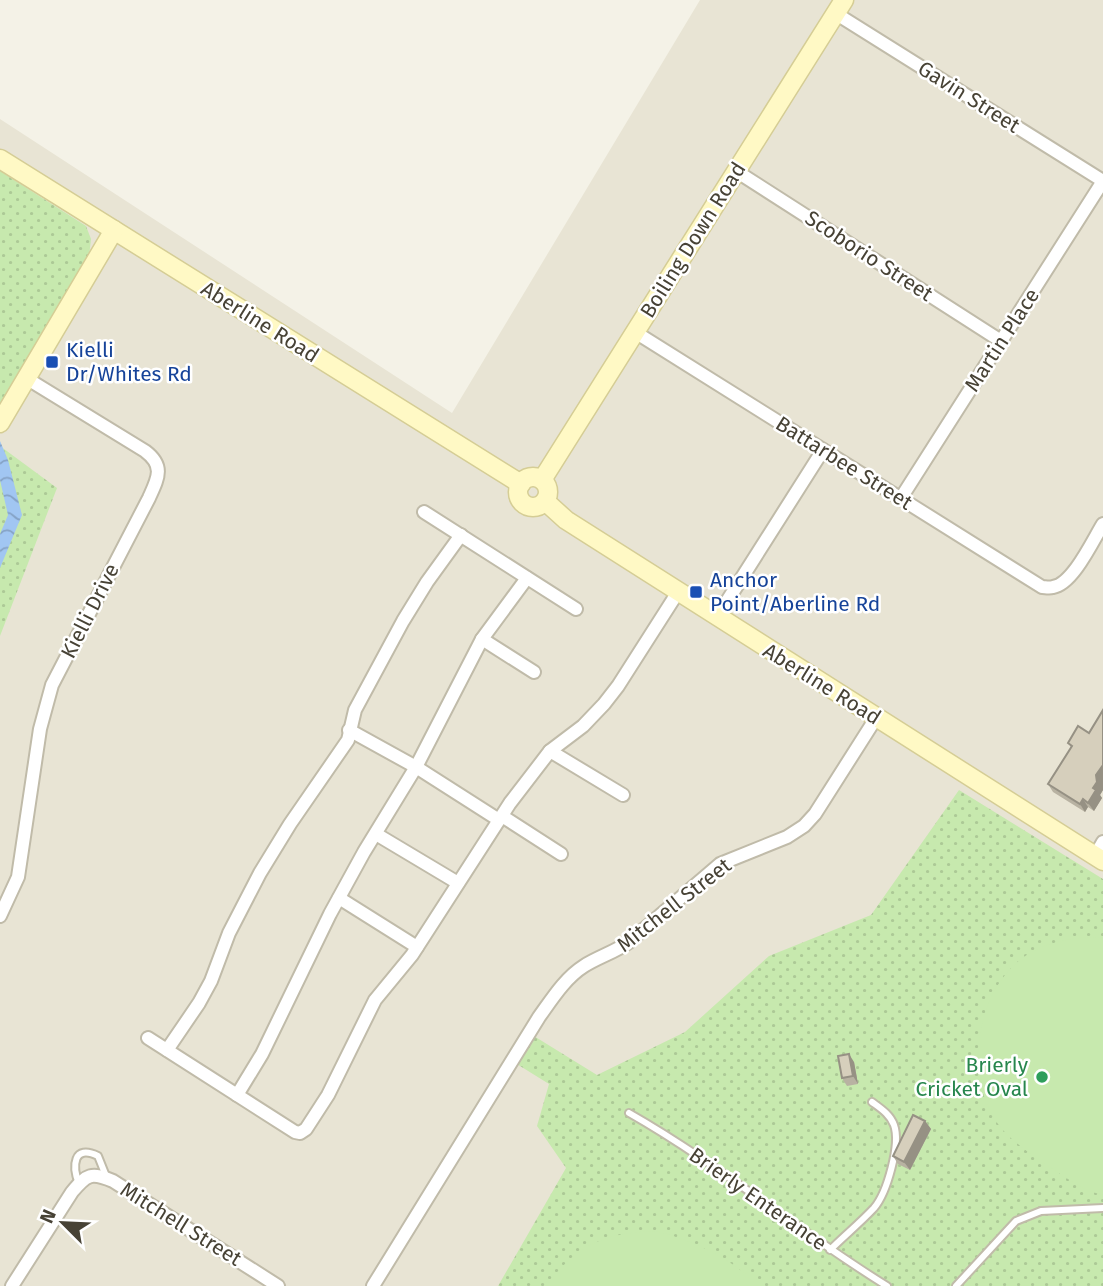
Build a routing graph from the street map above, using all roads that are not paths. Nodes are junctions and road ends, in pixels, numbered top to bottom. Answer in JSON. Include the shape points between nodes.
{"nodes":[{"id":1,"x":840,"y":7,"type":"edge"},
{"id":2,"x":0,"y":159,"type":"edge"},
{"id":3,"x":736,"y":171,"type":"junction"},
{"id":4,"x":1103,"y":181,"type":"edge"},
{"id":5,"x":114,"y":230,"type":"junction"},
{"id":6,"x":635,"y":332,"type":"junction"},
{"id":7,"x":1001,"y":341,"type":"junction"},
{"id":8,"x":26,"y":378,"type":"junction"},
{"id":9,"x":0,"y":423,"type":"edge"},
{"id":10,"x":823,"y":450,"type":"junction"},
{"id":11,"x":542,"y":480,"type":"junction"},
{"id":12,"x":520,"y":484,"type":"junction"},
{"id":13,"x":901,"y":498,"type":"junction"},
{"id":14,"x":545,"y":501,"type":"junction"},
{"id":15,"x":424,"y":512,"type":"dead end"},
{"id":16,"x":1103,"y":524,"type":"edge"},
{"id":17,"x":461,"y":535,"type":"junction"},
{"id":18,"x":527,"y":578,"type":"junction"},
{"id":19,"x":678,"y":592,"type":"junction"},
{"id":20,"x":576,"y":609,"type":"dead end"},
{"id":21,"x":717,"y":617,"type":"junction"},
{"id":22,"x":482,"y":639,"type":"junction"},
{"id":23,"x":534,"y":672,"type":"dead end"},
{"id":24,"x":876,"y":719,"type":"junction"},
{"id":25,"x":349,"y":730,"type":"junction"},
{"id":26,"x":550,"y":751,"type":"junction"},
{"id":27,"x":416,"y":767,"type":"junction"},
{"id":28,"x":623,"y":795,"type":"dead end"},
{"id":29,"x":500,"y":818,"type":"junction"},
{"id":30,"x":376,"y":834,"type":"junction"},
{"id":31,"x":1100,"y":853,"type":"edge"},
{"id":32,"x":561,"y":854,"type":"dead end"},
{"id":33,"x":458,"y":883,"type":"junction"},
{"id":34,"x":339,"y":898,"type":"junction"},
{"id":35,"x":0,"y":916,"type":"edge"},
{"id":36,"x":417,"y":947,"type":"junction"},
{"id":37,"x":148,"y":1038,"type":"dead end"},
{"id":38,"x":167,"y":1050,"type":"junction"},
{"id":39,"x":237,"y":1095,"type":"junction"},
{"id":40,"x":872,"y":1102,"type":"dead end"},
{"id":41,"x":629,"y":1113,"type":"dead end"},
{"id":42,"x":106,"y":1178,"type":"junction"},
{"id":43,"x":79,"y":1184,"type":"junction"},
{"id":44,"x":1103,"y":1208,"type":"edge"},
{"id":45,"x":830,"y":1250,"type":"junction"},
{"id":46,"x":12,"y":1286,"type":"edge"},
{"id":47,"x":278,"y":1286,"type":"edge"},
{"id":48,"x":373,"y":1286,"type":"edge"},
{"id":49,"x":887,"y":1286,"type":"edge"},
{"id":50,"x":956,"y":1286,"type":"edge"}],
"edges":[{"from":1,"to":3,"type":"street","name":"Boiling Down Road"},
{"from":1,"to":4,"type":"street","name":"Gavin Street"},
{"from":2,"to":5,"type":"street","name":"Aberline Road"},
{"from":3,"to":6,"type":"street","name":"Boiling Down Road"},
{"from":3,"to":7,"type":"street","name":"Scoborio Street"},
{"from":4,"to":7,"type":"street","name":"Martin Place"},
{"from":5,"to":8,"type":"street"},
{"from":5,"to":12,"type":"street","name":"Aberline Road"},
{"from":6,"to":10,"type":"street","name":"Battarbee Street"},
{"from":6,"to":11,"type":"street","name":"Boiling Down Road"},
{"from":7,"to":13,"type":"street","name":"Martin Place"},
{"from":8,"to":9,"type":"street"},
{"from":8,"to":35,"type":"street","name":"Kielli Drive","via":[[145,451],[155,458],[159,471],[52,685],[40,729],[18,877]]},
{"from":10,"to":13,"type":"street","name":"Battarbee Street"},
{"from":10,"to":21,"type":"street"},
{"from":11,"to":12,"type":"street","via":[[528,478]]},
{"from":11,"to":14,"type":"street","via":[[548,492]]},
{"from":12,"to":14,"type":"street","via":[[520,499],[527,506],[537,507]]},
{"from":13,"to":16,"type":"street","name":"Battarbee Street","via":[[1041,587],[1064,582]]},
{"from":14,"to":19,"type":"street","name":"Aberline Road","via":[[566,520]]},
{"from":15,"to":17,"type":"street"},
{"from":17,"to":18,"type":"street"},
{"from":17,"to":25,"type":"street","via":[[403,621],[355,710]]},
{"from":18,"to":20,"type":"street"},
{"from":18,"to":22,"type":"street"},
{"from":19,"to":21,"type":"street","name":"Aberline Road"},
{"from":19,"to":26,"type":"street","via":[[604,704]]},
{"from":21,"to":24,"type":"street","name":"Aberline Road"},
{"from":22,"to":23,"type":"street"},
{"from":22,"to":27,"type":"street"},
{"from":24,"to":31,"type":"street","name":"Aberline Road"},
{"from":24,"to":48,"type":"street","name":"Mitchell Street","via":[[804,826],[720,864],[629,942],[586,965],[561,987]]},
{"from":25,"to":27,"type":"street"},
{"from":25,"to":38,"type":"street","via":[[342,750],[260,873],[211,981]]},
{"from":26,"to":28,"type":"street"},
{"from":26,"to":29,"type":"street"},
{"from":27,"to":29,"type":"street"},
{"from":27,"to":30,"type":"street"},
{"from":29,"to":32,"type":"street"},
{"from":29,"to":33,"type":"street"},
{"from":30,"to":33,"type":"street"},
{"from":30,"to":34,"type":"street"},
{"from":33,"to":36,"type":"street"},
{"from":34,"to":36,"type":"street"},
{"from":34,"to":39,"type":"street"},
{"from":36,"to":39,"type":"street","via":[[374,1000],[328,1095],[306,1129],[295,1132]]},
{"from":37,"to":38,"type":"street"},
{"from":38,"to":39,"type":"street"},
{"from":40,"to":45,"type":"lane","via":[[886,1111],[895,1125],[891,1173],[876,1206]]},
{"from":41,"to":45,"type":"lane","name":"Brierly Enterance"},
{"from":42,"to":43,"type":"street","name":"Mitchell Street","via":[[89,1176]]},
{"from":42,"to":43,"type":"lane","via":[[98,1156],[87,1152],[76,1158]]},
{"from":42,"to":47,"type":"street","name":"Mitchell Street"},
{"from":43,"to":46,"type":"street"},
{"from":44,"to":50,"type":"lane","via":[[1041,1210],[1016,1222]]},
{"from":45,"to":49,"type":"lane","name":"Brierly Enterance"}]}
